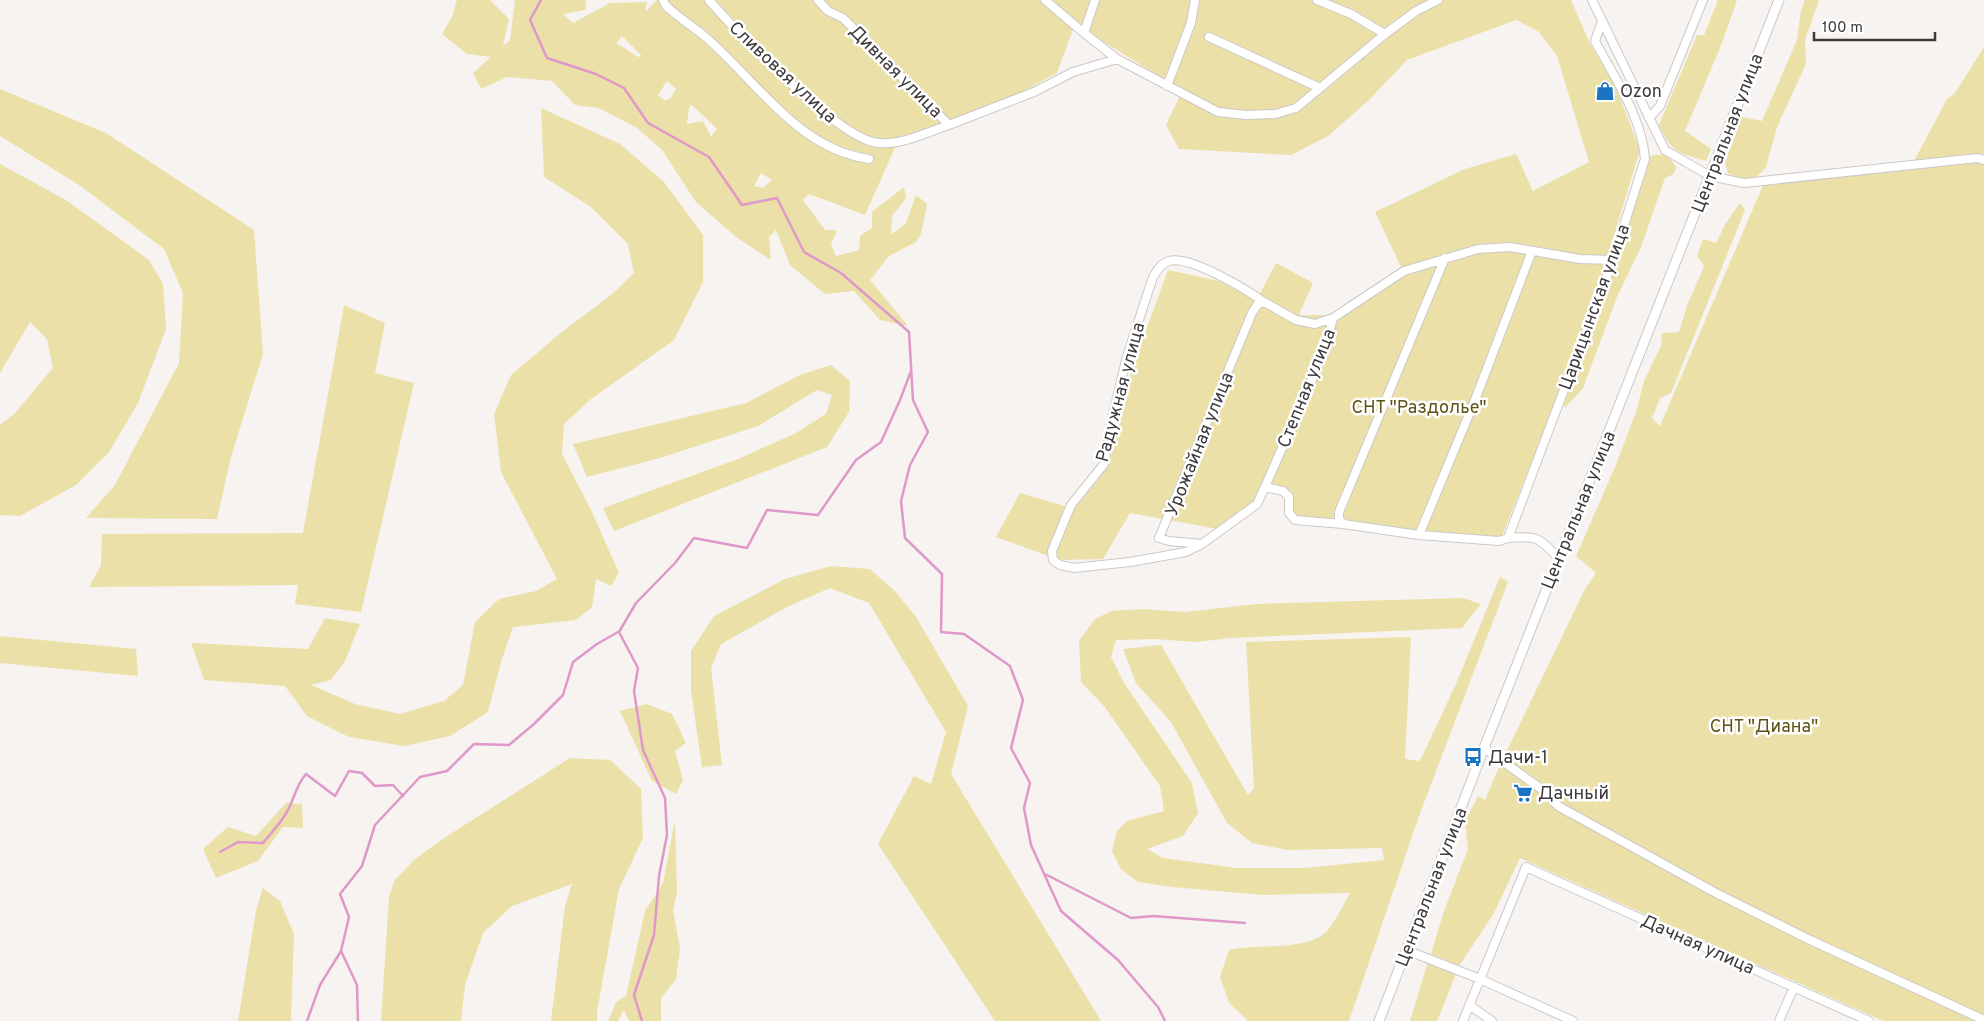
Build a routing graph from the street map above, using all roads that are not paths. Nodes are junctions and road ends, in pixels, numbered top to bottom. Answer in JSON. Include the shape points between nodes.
{"nodes":[{"id":1,"x":662,"y":0,"type":"edge"},
{"id":2,"x":709,"y":0,"type":"edge"},
{"id":3,"x":818,"y":0,"type":"edge"},
{"id":4,"x":1045,"y":0,"type":"edge"},
{"id":5,"x":1095,"y":0,"type":"edge"},
{"id":6,"x":1195,"y":0,"type":"edge"},
{"id":7,"x":1317,"y":0,"type":"edge"},
{"id":8,"x":1438,"y":0,"type":"edge"},
{"id":9,"x":1592,"y":0,"type":"edge"},
{"id":10,"x":1703,"y":0,"type":"edge"},
{"id":11,"x":1779,"y":0,"type":"edge"},
{"id":12,"x":1602,"y":21,"type":"junction"},
{"id":13,"x":1084,"y":33,"type":"junction"},
{"id":14,"x":1385,"y":34,"type":"junction"},
{"id":15,"x":1209,"y":37,"type":"dead end"},
{"id":16,"x":1117,"y":59,"type":"junction"},
{"id":17,"x":1167,"y":86,"type":"junction"},
{"id":18,"x":1320,"y":88,"type":"junction"},
{"id":19,"x":1649,"y":118,"type":"junction"},
{"id":20,"x":949,"y":125,"type":"junction"},
{"id":21,"x":869,"y":159,"type":"dead end"},
{"id":22,"x":1984,"y":160,"type":"edge"},
{"id":23,"x":1710,"y":176,"type":"junction"},
{"id":24,"x":1532,"y":251,"type":"junction"},
{"id":25,"x":1444,"y":258,"type":"junction"},
{"id":26,"x":1613,"y":260,"type":"junction"},
{"id":27,"x":1264,"y":302,"type":"junction"},
{"id":28,"x":1333,"y":318,"type":"junction"},
{"id":29,"x":1266,"y":487,"type":"junction"},
{"id":30,"x":1343,"y":524,"type":"junction"},
{"id":31,"x":1419,"y":535,"type":"junction"},
{"id":32,"x":1508,"y":538,"type":"junction"},
{"id":33,"x":1202,"y":544,"type":"junction"},
{"id":34,"x":1559,"y":560,"type":"junction"},
{"id":35,"x":1484,"y":748,"type":"junction"},
{"id":36,"x":1406,"y":950,"type":"junction"},
{"id":37,"x":1480,"y":980,"type":"junction"},
{"id":38,"x":1794,"y":987,"type":"junction"},
{"id":39,"x":1469,"y":1005,"type":"junction"},
{"id":40,"x":1984,"y":1020,"type":"edge"},
{"id":41,"x":1379,"y":1021,"type":"edge"},
{"id":42,"x":1463,"y":1021,"type":"edge"},
{"id":43,"x":1492,"y":1021,"type":"edge"},
{"id":44,"x":1574,"y":1021,"type":"edge"},
{"id":45,"x":1779,"y":1021,"type":"edge"},
{"id":46,"x":1869,"y":1021,"type":"edge"}],
"edges":[{"from":1,"to":21,"type":"street","via":[[702,34],[802,131],[856,157]]},
{"from":2,"to":20,"type":"street","name":"Сливовая улица","via":[[801,93],[851,133],[878,144],[901,142]]},
{"from":3,"to":20,"type":"street","name":"Дивная улица","via":[[828,11],[842,18]]},
{"from":4,"to":13,"type":"street"},
{"from":5,"to":13,"type":"street"},
{"from":6,"to":17,"type":"street","via":[[1191,23]]},
{"from":7,"to":14,"type":"street","via":[[1351,14]]},
{"from":8,"to":14,"type":"street","via":[[1416,11]]},
{"from":9,"to":12,"type":"street"},
{"from":10,"to":19,"type":"street","via":[[1660,106]]},
{"from":11,"to":23,"type":"street","name":"Центральная улица"},
{"from":12,"to":19,"type":"street"},
{"from":12,"to":26,"type":"street","name":"Царицынская улица","via":[[1595,41],[1633,115],[1644,145],[1645,159]]},
{"from":13,"to":16,"type":"street"},
{"from":14,"to":18,"type":"street"},
{"from":15,"to":18,"type":"street"},
{"from":16,"to":17,"type":"street"},
{"from":16,"to":20,"type":"street","name":"Дивная улица","via":[[1073,72],[1034,92]]},
{"from":17,"to":18,"type":"street","via":[[1218,112],[1246,115],[1275,114],[1296,108]]},
{"from":19,"to":23,"type":"street","via":[[1665,150]]},
{"from":22,"to":23,"type":"street","via":[[1977,158],[1744,183]]},
{"from":23,"to":34,"type":"street","name":"Центральная улица"},
{"from":24,"to":25,"type":"street","name":"Степная улица","via":[[1510,247],[1478,249]]},
{"from":24,"to":26,"type":"street","name":"Степная улица","via":[[1580,259]]},
{"from":24,"to":31,"type":"street"},
{"from":25,"to":28,"type":"street","name":"Степная улица","via":[[1404,271]]},
{"from":25,"to":30,"type":"street","via":[[1339,512]]},
{"from":26,"to":32,"type":"street","name":"Царицынская улица"},
{"from":27,"to":28,"type":"street","via":[[1296,320],[1315,324]]},
{"from":27,"to":33,"type":"street","name":"Урожайная улица","via":[[1258,304],[1252,314],[1159,538]]},
{"from":27,"to":33,"type":"street","name":"Радужная улица","via":[[1217,274],[1179,260],[1168,261],[1160,267],[1153,277],[1127,356],[1104,464],[1071,505],[1052,551],[1053,560],[1074,568],[1186,552]]},
{"from":28,"to":29,"type":"street","name":"Степная улица","via":[[1325,350]]},
{"from":29,"to":30,"type":"street","via":[[1283,491],[1289,497],[1289,513],[1295,520]]},
{"from":29,"to":33,"type":"street","via":[[1257,504]]},
{"from":30,"to":31,"type":"street"},
{"from":31,"to":32,"type":"street","via":[[1499,541]]},
{"from":32,"to":34,"type":"street","via":[[1528,536],[1545,544]]},
{"from":34,"to":35,"type":"street","name":"Центральная улица"},
{"from":35,"to":36,"type":"street","name":"Центральная улица"},
{"from":35,"to":40,"type":"street","via":[[1540,788],[1558,806],[1654,859],[1808,939]]},
{"from":36,"to":37,"type":"street"},
{"from":36,"to":41,"type":"street","name":"Центральная улица"},
{"from":37,"to":38,"type":"street","name":"Дачная улица","via":[[1526,867]]},
{"from":37,"to":39,"type":"street"},
{"from":37,"to":44,"type":"street"},
{"from":38,"to":45,"type":"street"},
{"from":38,"to":46,"type":"street","name":"Дачная улица"},
{"from":39,"to":42,"type":"street"},
{"from":39,"to":43,"type":"street"}]}
